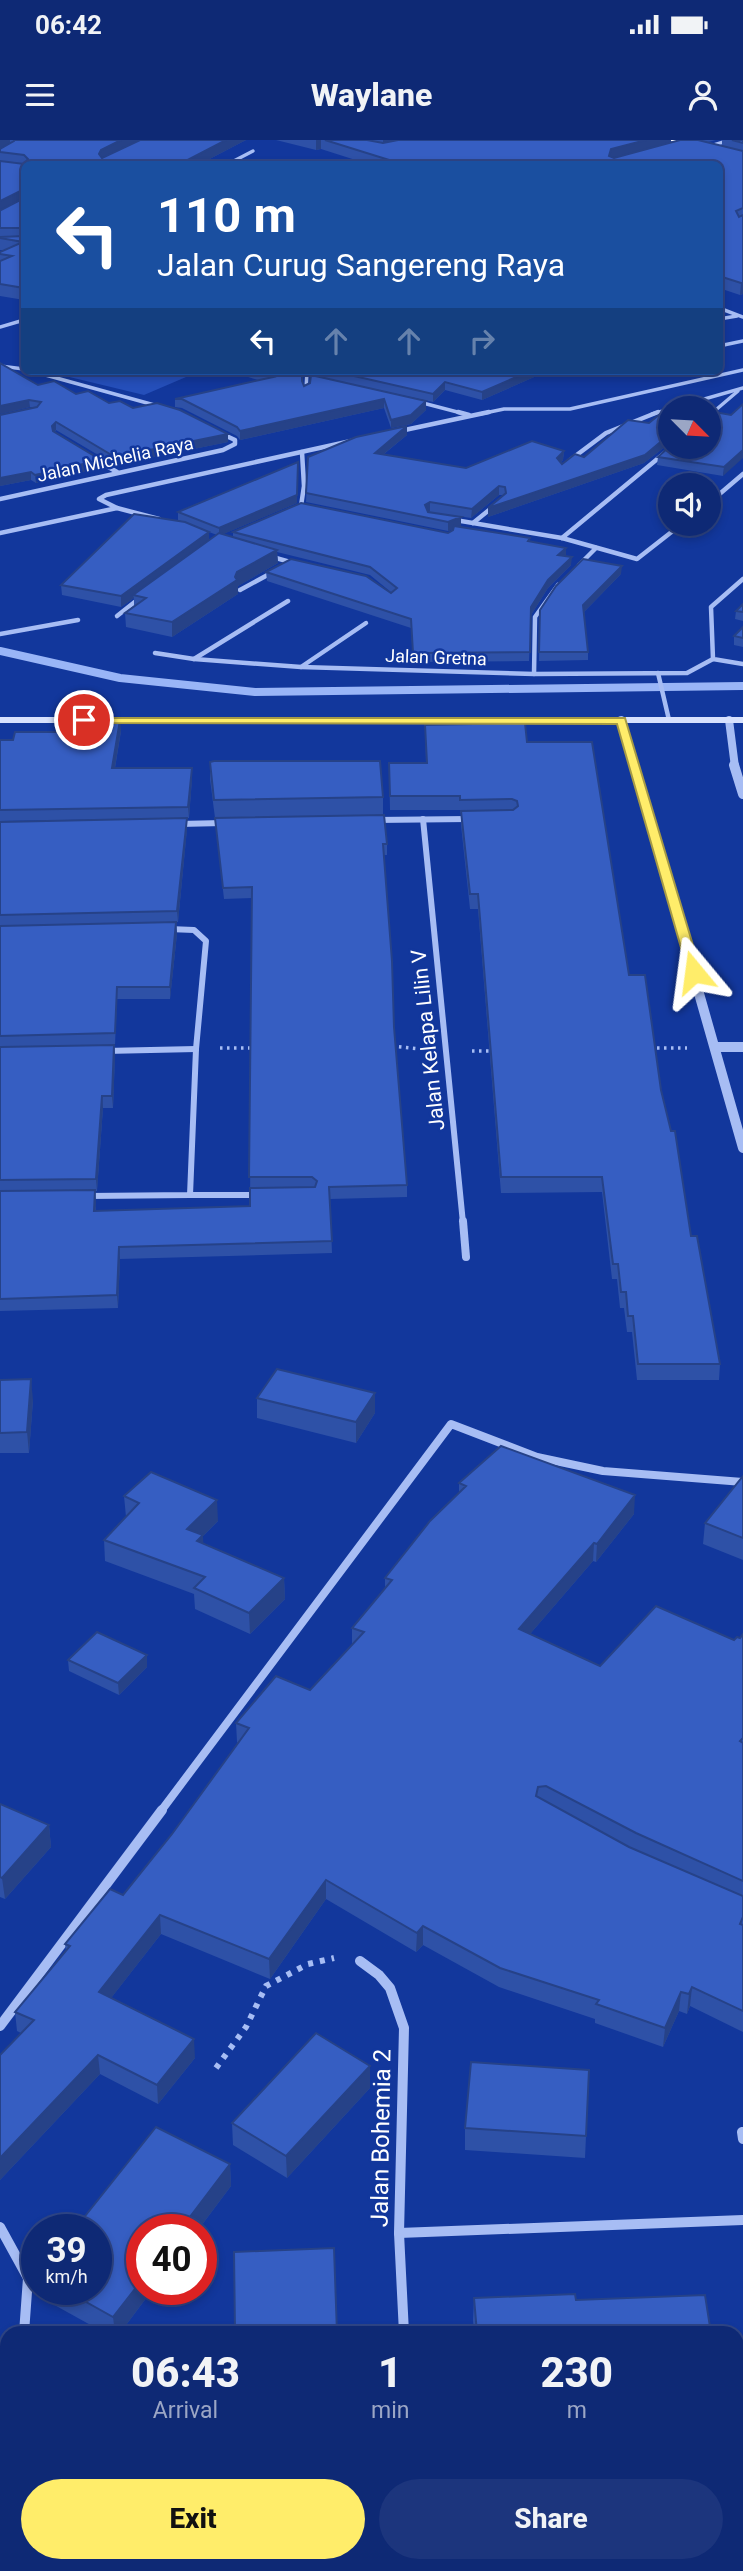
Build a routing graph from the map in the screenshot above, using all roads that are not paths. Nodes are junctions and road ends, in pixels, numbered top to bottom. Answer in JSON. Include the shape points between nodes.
{"nodes":[{"id":1,"x":730,"y":140,"type":"edge"},
{"id":2,"x":672,"y":144,"type":"edge"},
{"id":3,"x":705,"y":148,"type":"junction"},
{"id":4,"x":253,"y":151,"type":"dead end"},
{"id":5,"x":743,"y":157,"type":"edge"},
{"id":6,"x":234,"y":161,"type":"edge"},
{"id":7,"x":723,"y":310,"type":"edge"},
{"id":8,"x":741,"y":316,"type":"edge"},
{"id":9,"x":723,"y":318,"type":"edge"},
{"id":10,"x":21,"y":321,"type":"edge"},
{"id":11,"x":0,"y":327,"type":"edge"},
{"id":12,"x":743,"y":341,"type":"edge"},
{"id":13,"x":723,"y":345,"type":"edge"},
{"id":14,"x":0,"y":366,"type":"edge"},
{"id":15,"x":21,"y":369,"type":"edge"},
{"id":16,"x":743,"y":370,"type":"edge"},
{"id":17,"x":45,"y":375,"type":"edge"},
{"id":18,"x":306,"y":375,"type":"edge"},
{"id":19,"x":721,"y":375,"type":"edge"},
{"id":20,"x":723,"y":375,"type":"edge"},
{"id":21,"x":306,"y":378,"type":"junction"},
{"id":22,"x":319,"y":381,"type":"edge"},
{"id":23,"x":742,"y":388,"type":"edge"},
{"id":24,"x":306,"y":390,"type":"edge"},
{"id":25,"x":714,"y":396,"type":"edge"},
{"id":26,"x":411,"y":400,"type":"edge"},
{"id":27,"x":721,"y":406,"type":"edge"},
{"id":28,"x":168,"y":409,"type":"edge"},
{"id":29,"x":658,"y":412,"type":"edge"},
{"id":30,"x":473,"y":416,"type":"junction"},
{"id":31,"x":213,"y":429,"type":"edge"},
{"id":32,"x":398,"y":431,"type":"edge"},
{"id":33,"x":361,"y":439,"type":"edge"},
{"id":34,"x":302,"y":452,"type":"junction"},
{"id":35,"x":87,"y":454,"type":"edge"},
{"id":36,"x":658,"y":458,"type":"edge"},
{"id":37,"x":561,"y":468,"type":"edge"},
{"id":38,"x":117,"y":472,"type":"junction"},
{"id":39,"x":743,"y":474,"type":"edge"},
{"id":40,"x":721,"y":493,"type":"edge"},
{"id":41,"x":0,"y":499,"type":"edge"},
{"id":42,"x":502,"y":499,"type":"edge"},
{"id":43,"x":301,"y":506,"type":"junction"},
{"id":44,"x":117,"y":508,"type":"junction"},
{"id":45,"x":313,"y":509,"type":"edge"},
{"id":46,"x":289,"y":511,"type":"edge"},
{"id":47,"x":451,"y":520,"type":"edge"},
{"id":48,"x":165,"y":521,"type":"edge"},
{"id":49,"x":473,"y":523,"type":"junction"},
{"id":50,"x":0,"y":533,"type":"edge"},
{"id":51,"x":666,"y":536,"type":"edge"},
{"id":52,"x":562,"y":538,"type":"junction"},
{"id":53,"x":596,"y":548,"type":"junction"},
{"id":54,"x":268,"y":555,"type":"edge"},
{"id":55,"x":290,"y":562,"type":"junction"},
{"id":56,"x":300,"y":565,"type":"edge"},
{"id":57,"x":570,"y":574,"type":"edge"},
{"id":58,"x":743,"y":579,"type":"edge"},
{"id":59,"x":561,"y":582,"type":"edge"},
{"id":60,"x":240,"y":590,"type":"edge"},
{"id":61,"x":148,"y":593,"type":"edge"},
{"id":62,"x":288,"y":601,"type":"dead end"},
{"id":63,"x":117,"y":616,"type":"dead end"},
{"id":64,"x":78,"y":620,"type":"dead end"},
{"id":65,"x":366,"y":623,"type":"dead end"},
{"id":66,"x":0,"y":634,"type":"edge"},
{"id":67,"x":155,"y":653,"type":"dead end"},
{"id":68,"x":194,"y":659,"type":"junction"},
{"id":69,"x":713,"y":659,"type":"junction"},
{"id":70,"x":743,"y":664,"type":"edge"},
{"id":71,"x":301,"y":667,"type":"junction"},
{"id":72,"x":658,"y":673,"type":"junction"},
{"id":73,"x":534,"y":674,"type":"junction"},
{"id":74,"x":668,"y":716,"type":"junction"},
{"id":75,"x":0,"y":720,"type":"edge"},
{"id":76,"x":621,"y":720,"type":"junction"},
{"id":77,"x":729,"y":720,"type":"junction"},
{"id":78,"x":743,"y":720,"type":"edge"},
{"id":79,"x":743,"y":794,"type":"edge"},
{"id":80,"x":474,"y":818,"type":"edge"},
{"id":81,"x":368,"y":820,"type":"edge"},
{"id":82,"x":423,"y":820,"type":"junction"},
{"id":83,"x":232,"y":823,"type":"edge"},
{"id":84,"x":177,"y":824,"type":"edge"},
{"id":85,"x":166,"y":929,"type":"edge"},
{"id":86,"x":743,"y":1046,"type":"edge"},
{"id":87,"x":716,"y":1047,"type":"junction"},
{"id":88,"x":196,"y":1049,"type":"junction"},
{"id":89,"x":98,"y":1051,"type":"edge"},
{"id":90,"x":743,"y":1148,"type":"edge"},
{"id":91,"x":190,"y":1195,"type":"junction"},
{"id":92,"x":272,"y":1195,"type":"edge"},
{"id":93,"x":82,"y":1196,"type":"edge"},
{"id":94,"x":466,"y":1257,"type":"dead end"},
{"id":95,"x":743,"y":1482,"type":"edge"},
{"id":96,"x":360,"y":1961,"type":"road end"},
{"id":97,"x":0,"y":2026,"type":"edge"},
{"id":98,"x":743,"y":2220,"type":"edge"},
{"id":99,"x":0,"y":2227,"type":"edge"},
{"id":100,"x":399,"y":2233,"type":"junction"},
{"id":101,"x":24,"y":2326,"type":"edge"},
{"id":102,"x":404,"y":2326,"type":"edge"}],
"edges":[{"from":1,"to":3,"type":"street"},
{"from":2,"to":3,"type":"main road"},
{"from":3,"to":5,"type":"main road"},
{"from":4,"to":6,"type":"street"},
{"from":7,"to":8,"type":"street"},
{"from":8,"to":9,"type":"street"},
{"from":10,"to":11,"type":"street"},
{"from":12,"to":13,"type":"street"},
{"from":14,"to":15,"type":"street"},
{"from":16,"to":20,"type":"street"},
{"from":17,"to":28,"type":"street"},
{"from":18,"to":21,"type":"street"},
{"from":19,"to":30,"type":"street","via":[[570,409],[509,409]]},
{"from":21,"to":22,"type":"street"},
{"from":21,"to":24,"type":"street"},
{"from":23,"to":25,"type":"street"},
{"from":23,"to":27,"type":"street"},
{"from":26,"to":30,"type":"street"},
{"from":29,"to":37,"type":"street","via":[[598,435]]},
{"from":30,"to":32,"type":"street"},
{"from":31,"to":38,"type":"street","name":"Jalan Michelia Raya","via":[[235,444]]},
{"from":33,"to":34,"type":"street"},
{"from":34,"to":43,"type":"street"},
{"from":34,"to":44,"type":"street","via":[[99,499]]},
{"from":35,"to":38,"type":"street"},
{"from":36,"to":52,"type":"street"},
{"from":38,"to":41,"type":"street","name":"Jalan Michelia Raya"},
{"from":39,"to":40,"type":"street"},
{"from":42,"to":49,"type":"street"},
{"from":43,"to":45,"type":"street"},
{"from":43,"to":46,"type":"street"},
{"from":44,"to":48,"type":"street"},
{"from":44,"to":50,"type":"street"},
{"from":47,"to":49,"type":"street"},
{"from":49,"to":52,"type":"street"},
{"from":51,"to":53,"type":"street","via":[[636,559]]},
{"from":52,"to":53,"type":"street"},
{"from":53,"to":57,"type":"street"},
{"from":54,"to":55,"type":"street"},
{"from":55,"to":56,"type":"street"},
{"from":55,"to":60,"type":"street"},
{"from":58,"to":69,"type":"street","via":[[711,607]]},
{"from":59,"to":73,"type":"street","via":[[535,617]]},
{"from":61,"to":63,"type":"street"},
{"from":62,"to":68,"type":"street"},
{"from":64,"to":66,"type":"street"},
{"from":65,"to":71,"type":"street"},
{"from":67,"to":68,"type":"street","name":"Jalan Gretna"},
{"from":68,"to":71,"type":"street","name":"Jalan Gretna"},
{"from":69,"to":70,"type":"street"},
{"from":69,"to":72,"type":"street","name":"Jalan Gretna","via":[[687,673]]},
{"from":71,"to":73,"type":"street","name":"Jalan Gretna"},
{"from":72,"to":73,"type":"street","name":"Jalan Gretna"},
{"from":72,"to":74,"type":"street"},
{"from":74,"to":76,"type":"main road"},
{"from":74,"to":77,"type":"main road"},
{"from":75,"to":76,"type":"main road"},
{"from":76,"to":87,"type":"street"},
{"from":77,"to":78,"type":"main road"},
{"from":77,"to":79,"type":"street"},
{"from":80,"to":82,"type":"street"},
{"from":81,"to":82,"type":"street"},
{"from":82,"to":94,"type":"street","name":"Jalan Kelapa Lilin V"},
{"from":83,"to":84,"type":"street"},
{"from":85,"to":88,"type":"street","via":[[194,930],[206,942]]},
{"from":86,"to":87,"type":"street"},
{"from":87,"to":90,"type":"street"},
{"from":88,"to":89,"type":"street"},
{"from":88,"to":91,"type":"street"},
{"from":91,"to":92,"type":"street"},
{"from":91,"to":93,"type":"street"},
{"from":95,"to":97,"type":"street","via":[[603,1471],[537,1457],[450,1424]]},
{"from":96,"to":100,"type":"street","name":"Jalan Bohemia 2","via":[[384,1978],[397,2000],[404,2028]]},
{"from":98,"to":100,"type":"street"},
{"from":99,"to":101,"type":"street","via":[[27,2278]]},
{"from":100,"to":102,"type":"street","name":"Jalan Bohemia 2"}]}
